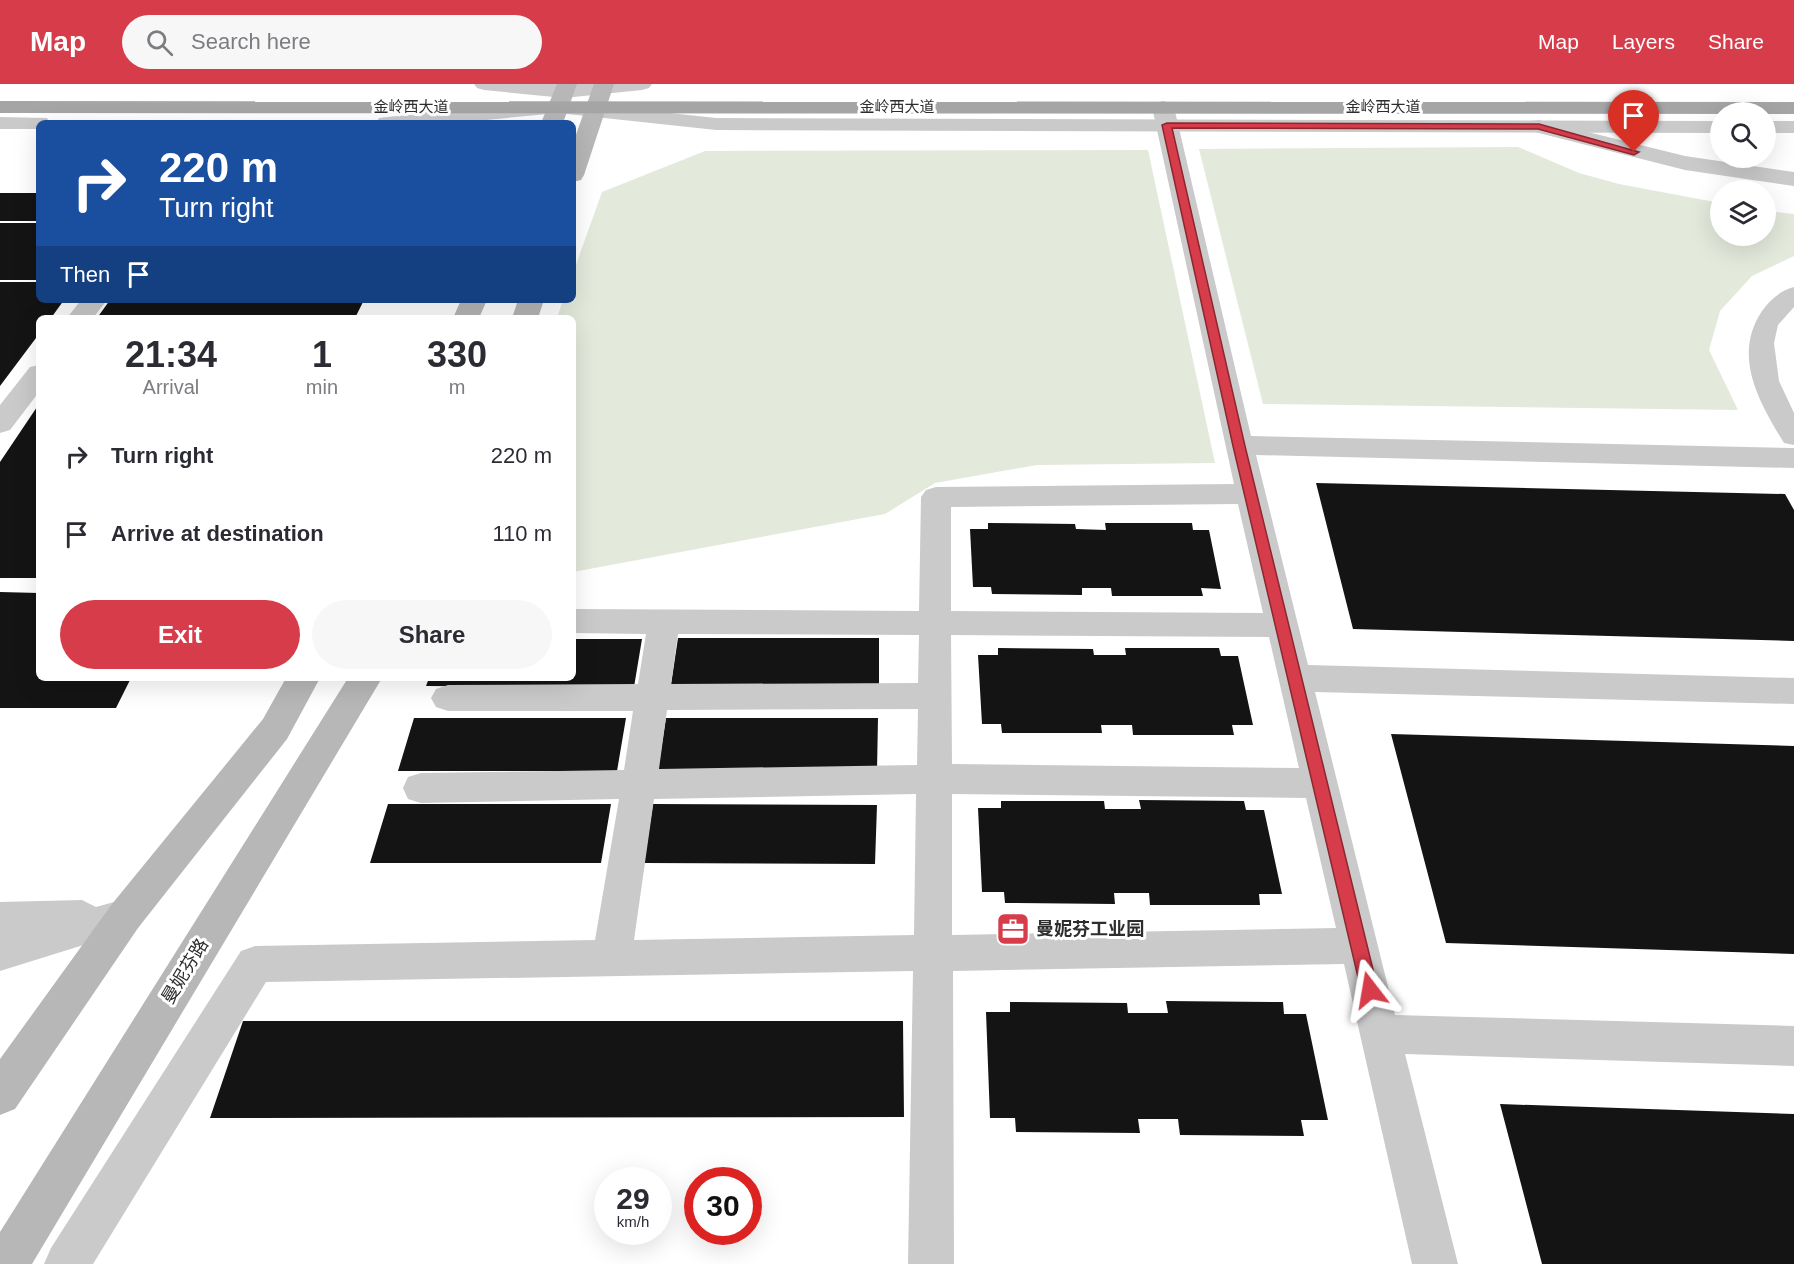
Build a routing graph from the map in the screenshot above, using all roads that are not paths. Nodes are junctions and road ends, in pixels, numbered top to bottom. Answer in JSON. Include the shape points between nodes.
{"nodes":[{"id":1,"x":484,"y":84,"type":"edge"},
{"id":2,"x":642,"y":84,"type":"edge"},
{"id":3,"x":0,"y":92,"type":"edge"},
{"id":4,"x":1794,"y":93,"type":"edge"},
{"id":5,"x":560,"y":102,"type":"edge"},
{"id":6,"x":595,"y":104,"type":"edge"},
{"id":7,"x":0,"y":107,"type":"edge"},
{"id":8,"x":1794,"y":108,"type":"edge"},
{"id":9,"x":1165,"y":116,"type":"junction"},
{"id":10,"x":412,"y":120,"type":"edge"},
{"id":11,"x":0,"y":123,"type":"edge"},
{"id":12,"x":36,"y":123,"type":"edge"},
{"id":13,"x":1539,"y":126,"type":"junction"},
{"id":14,"x":1710,"y":127,"type":"edge"},
{"id":15,"x":1776,"y":127,"type":"edge"},
{"id":16,"x":1794,"y":127,"type":"edge"},
{"id":17,"x":576,"y":165,"type":"edge"},
{"id":18,"x":1794,"y":179,"type":"edge"},
{"id":19,"x":1794,"y":294,"type":"edge"},
{"id":20,"x":92,"y":303,"type":"edge"},
{"id":21,"x":82,"y":315,"type":"edge"},
{"id":22,"x":36,"y":377,"type":"edge"},
{"id":23,"x":0,"y":424,"type":"edge"},
{"id":24,"x":1794,"y":436,"type":"edge"},
{"id":25,"x":1239,"y":446,"type":"junction"},
{"id":26,"x":1794,"y":459,"type":"edge"},
{"id":27,"x":1251,"y":494,"type":"junction"},
{"id":28,"x":576,"y":621,"type":"edge"},
{"id":29,"x":664,"y":622,"type":"junction"},
{"id":30,"x":935,"y":624,"type":"junction"},
{"id":31,"x":1282,"y":625,"type":"junction"},
{"id":32,"x":1295,"y":678,"type":"junction"},
{"id":33,"x":301,"y":681,"type":"edge"},
{"id":34,"x":363,"y":681,"type":"edge"},
{"id":35,"x":1794,"y":691,"type":"edge"},
{"id":36,"x":935,"y":696,"type":"junction"},
{"id":37,"x":448,"y":698,"type":"dead end"},
{"id":38,"x":653,"y":698,"type":"junction"},
{"id":39,"x":935,"y":779,"type":"junction"},
{"id":40,"x":1320,"y":783,"type":"junction"},
{"id":41,"x":639,"y":784,"type":"junction"},
{"id":42,"x":421,"y":788,"type":"dead end"},
{"id":43,"x":125,"y":916,"type":"junction"},
{"id":44,"x":0,"y":919,"type":"edge"},
{"id":45,"x":1359,"y":946,"type":"junction"},
{"id":46,"x":0,"y":953,"type":"edge"},
{"id":47,"x":933,"y":953,"type":"junction"},
{"id":48,"x":612,"y":958,"type":"junction"},
{"id":49,"x":1380,"y":1034,"type":"junction"},
{"id":50,"x":1794,"y":1046,"type":"edge"},
{"id":51,"x":0,"y":1094,"type":"edge"},
{"id":52,"x":6,"y":1264,"type":"edge"},
{"id":53,"x":67,"y":1264,"type":"edge"},
{"id":54,"x":931,"y":1264,"type":"edge"},
{"id":55,"x":1435,"y":1264,"type":"edge"}],
"edges":[{"from":1,"to":5,"type":"street"},
{"from":2,"to":6,"type":"street"},
{"from":3,"to":5,"type":"main road","name":"金岭西大道"},
{"from":4,"to":6,"type":"main road","name":"金岭西大道"},
{"from":5,"to":6,"type":"street"},
{"from":5,"to":7,"type":"main road","name":"金岭西大道"},
{"from":5,"to":10,"type":"street"},
{"from":6,"to":9,"type":"main road","name":"金岭西大道"},
{"from":6,"to":9,"type":"street","via":[[716,124]]},
{"from":6,"to":17,"type":"main road"},
{"from":8,"to":9,"type":"main road","name":"金岭西大道"},
{"from":9,"to":13,"type":"street"},
{"from":9,"to":25,"type":"street"},
{"from":11,"to":12,"type":"street"},
{"from":13,"to":14,"type":"street"},
{"from":13,"to":18,"type":"street","via":[[1684,162]]},
{"from":15,"to":16,"type":"street"},
{"from":19,"to":24,"type":"street","via":[[1766,325],[1760,362],[1774,405]]},
{"from":20,"to":21,"type":"street"},
{"from":22,"to":23,"type":"street"},
{"from":25,"to":26,"type":"street"},
{"from":25,"to":27,"type":"street"},
{"from":27,"to":30,"type":"street","via":[[936,497]]},
{"from":27,"to":31,"type":"street"},
{"from":28,"to":29,"type":"street"},
{"from":29,"to":30,"type":"street"},
{"from":29,"to":38,"type":"street"},
{"from":30,"to":31,"type":"street"},
{"from":30,"to":36,"type":"street"},
{"from":31,"to":32,"type":"street"},
{"from":32,"to":35,"type":"street"},
{"from":32,"to":40,"type":"street"},
{"from":33,"to":43,"type":"main road","via":[[275,729]]},
{"from":34,"to":52,"type":"main road","name":"曼妮芬路"},
{"from":36,"to":38,"type":"street"},
{"from":36,"to":39,"type":"street"},
{"from":37,"to":38,"type":"street"},
{"from":38,"to":41,"type":"street"},
{"from":39,"to":40,"type":"street"},
{"from":39,"to":41,"type":"street"},
{"from":39,"to":47,"type":"street"},
{"from":40,"to":45,"type":"street"},
{"from":41,"to":42,"type":"street"},
{"from":41,"to":48,"type":"street"},
{"from":43,"to":44,"type":"street"},
{"from":43,"to":46,"type":"street"},
{"from":43,"to":51,"type":"main road"},
{"from":45,"to":47,"type":"street"},
{"from":45,"to":49,"type":"street"},
{"from":47,"to":48,"type":"street"},
{"from":47,"to":54,"type":"street"},
{"from":48,"to":53,"type":"street","via":[[255,964]]},
{"from":49,"to":50,"type":"street"},
{"from":49,"to":55,"type":"street"}]}
